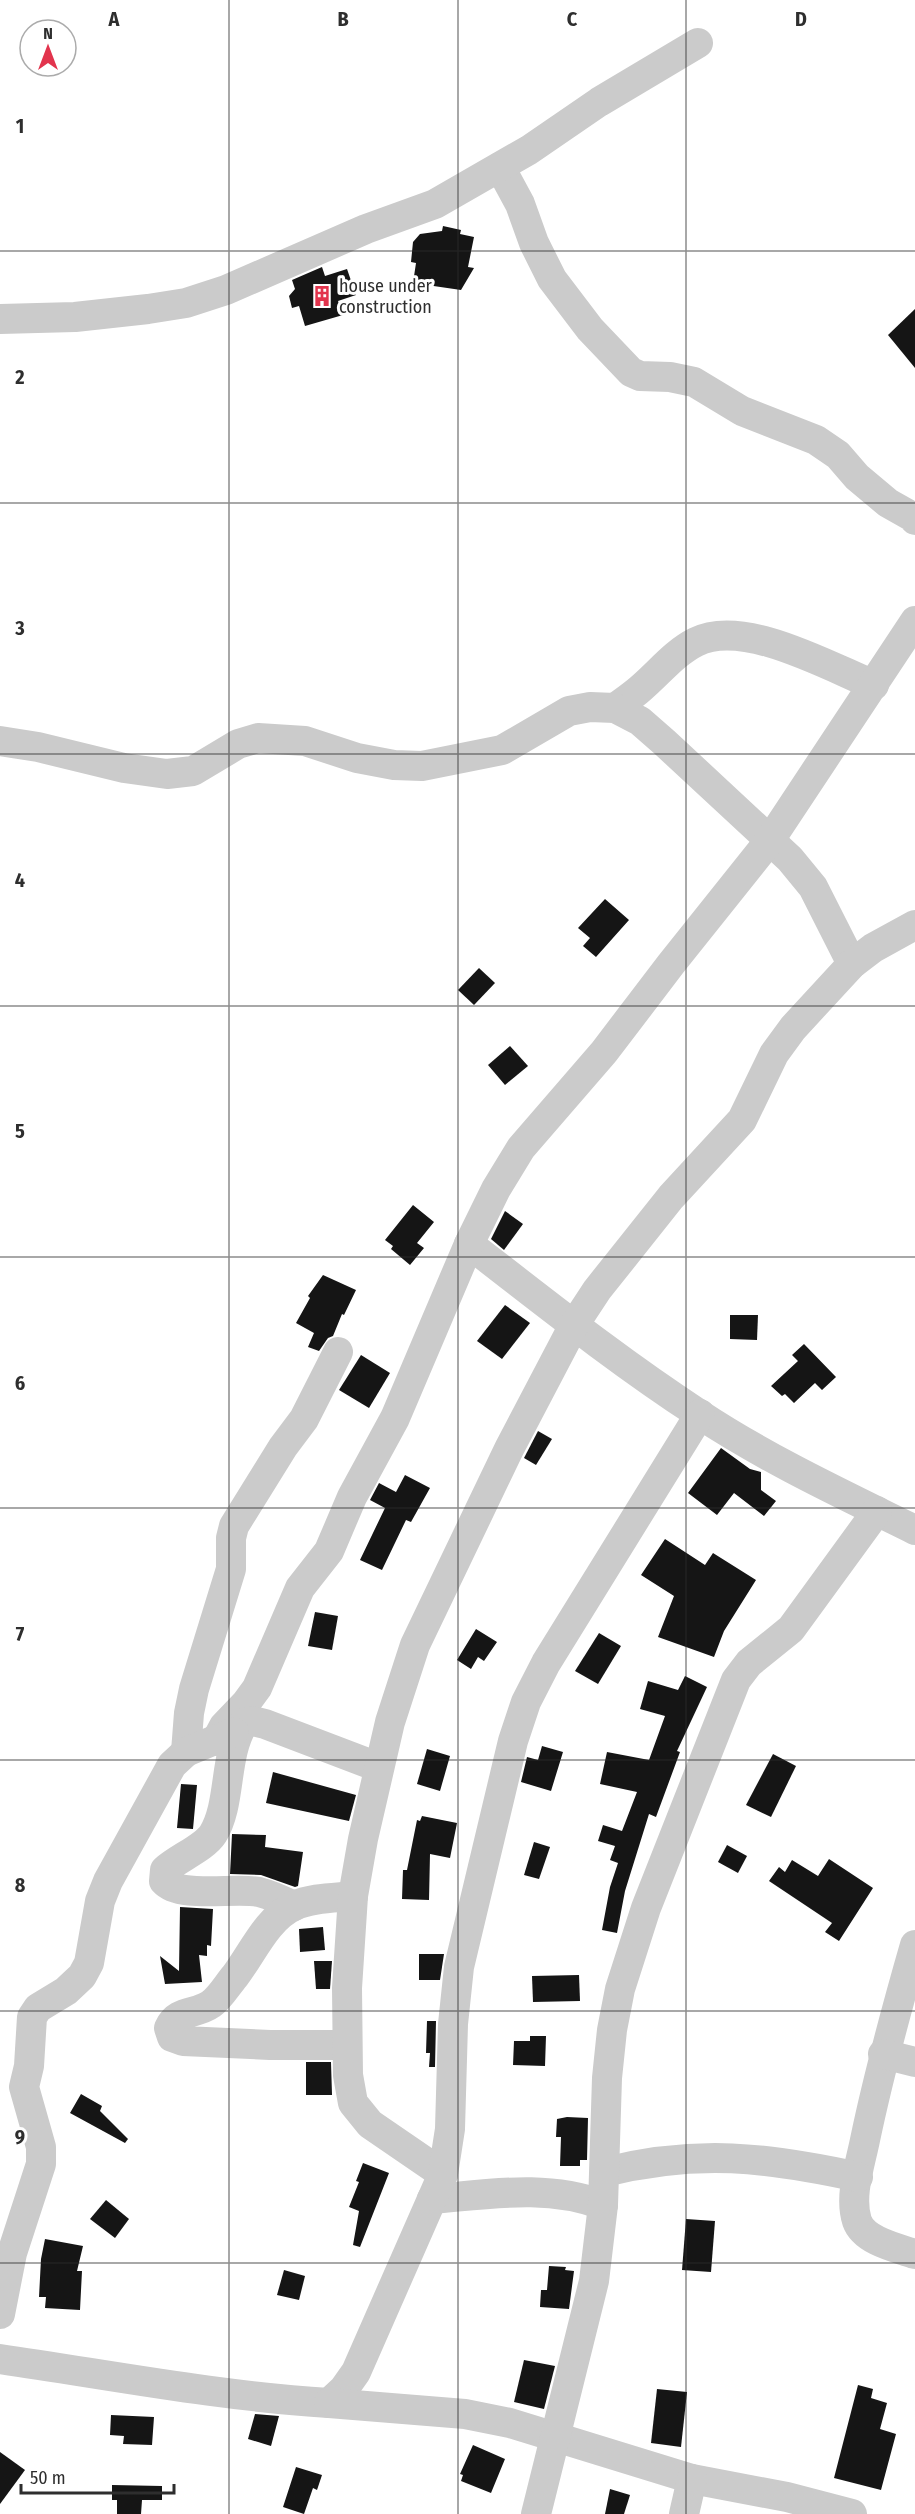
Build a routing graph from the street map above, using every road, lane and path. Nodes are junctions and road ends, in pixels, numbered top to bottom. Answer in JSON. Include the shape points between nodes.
{"nodes":[{"id":1,"x":698,"y":43,"type":"dead end"},
{"id":2,"x":500,"y":166,"type":"junction"},
{"id":3,"x":0,"y":319,"type":"edge"},
{"id":4,"x":915,"y":520,"type":"edge"},
{"id":5,"x":915,"y":621,"type":"edge"},
{"id":6,"x":874,"y":685,"type":"junction"},
{"id":7,"x":615,"y":708,"type":"junction"},
{"id":8,"x":0,"y":741,"type":"edge"},
{"id":9,"x":770,"y":840,"type":"junction"},
{"id":10,"x":915,"y":926,"type":"edge"},
{"id":11,"x":852,"y":964,"type":"junction"},
{"id":12,"x":469,"y":1244,"type":"junction"},
{"id":13,"x":574,"y":1325,"type":"junction"},
{"id":14,"x":338,"y":1352,"type":"dead end"},
{"id":15,"x":700,"y":1414,"type":"junction"},
{"id":16,"x":877,"y":1511,"type":"junction"},
{"id":17,"x":915,"y":1530,"type":"edge"},
{"id":18,"x":227,"y":1735,"type":"junction"},
{"id":19,"x":186,"y":1752,"type":"junction"},
{"id":20,"x":378,"y":1767,"type":"junction"},
{"id":21,"x":353,"y":1896,"type":"junction"},
{"id":22,"x":294,"y":1906,"type":"junction"},
{"id":23,"x":915,"y":1946,"type":"edge"},
{"id":24,"x":346,"y":2045,"type":"junction"},
{"id":25,"x":883,"y":2054,"type":"junction"},
{"id":26,"x":915,"y":2062,"type":"edge"},
{"id":27,"x":605,"y":2172,"type":"junction"},
{"id":28,"x":858,"y":2177,"type":"junction"},
{"id":29,"x":438,"y":2186,"type":"junction"},
{"id":30,"x":603,"y":2205,"type":"junction"},
{"id":31,"x":915,"y":2254,"type":"edge"},
{"id":32,"x":0,"y":2314,"type":"edge"},
{"id":33,"x":0,"y":2359,"type":"edge"},
{"id":34,"x":329,"y":2403,"type":"junction"},
{"id":35,"x":555,"y":2438,"type":"junction"},
{"id":36,"x":692,"y":2478,"type":"junction"},
{"id":37,"x":536,"y":2514,"type":"edge"},
{"id":38,"x":684,"y":2514,"type":"edge"},
{"id":39,"x":852,"y":2514,"type":"edge"}],
"edges":[{"from":1,"to":2,"type":"street"},
{"from":2,"to":3,"type":"street","via":[[435,204],[186,303],[75,317]]},
{"from":2,"to":4,"type":"street","via":[[552,279],[590,329],[631,372],[694,382],[742,411],[816,440],[838,455],[888,503]]},
{"from":5,"to":6,"type":"street"},
{"from":6,"to":7,"type":"street","via":[[766,641],[744,635],[721,635],[698,641],[680,652]]},
{"from":6,"to":9,"type":"street"},
{"from":7,"to":8,"type":"street","via":[[569,711],[502,750],[422,766],[357,758],[305,741],[258,738],[238,744],[193,771],[167,774]]},
{"from":7,"to":9,"type":"street","via":[[640,721]]},
{"from":9,"to":11,"type":"street","via":[[813,887]]},
{"from":9,"to":12,"type":"street","via":[[604,1052],[521,1148]]},
{"from":10,"to":11,"type":"street"},
{"from":11,"to":13,"type":"street","via":[[774,1054],[742,1120],[671,1197]]},
{"from":12,"to":13,"type":"street"},
{"from":12,"to":18,"type":"street","via":[[395,1418],[352,1497],[329,1551],[300,1588],[257,1688],[224,1726]]},
{"from":13,"to":15,"type":"street"},
{"from":13,"to":20,"type":"street","via":[[473,1520],[415,1645]]},
{"from":14,"to":19,"type":"street","via":[[304,1419],[234,1526],[231,1569],[194,1689]]},
{"from":15,"to":16,"type":"street","via":[[784,1464]]},
{"from":15,"to":29,"type":"street","via":[[546,1663],[516,1731],[459,1967],[450,2129]]},
{"from":16,"to":17,"type":"street"},
{"from":16,"to":27,"type":"street","via":[[791,1629],[749,1663],[723,1708],[646,1908],[620,1989],[607,2078]]},
{"from":18,"to":19,"type":"street"},
{"from":18,"to":20,"type":"street","via":[[253,1721]]},
{"from":18,"to":22,"type":"street","via":[[232,1750],[213,1834],[165,1870],[164,1881],[169,1886],[189,1890],[258,1892]]},
{"from":19,"to":32,"type":"street","via":[[172,1765],[108,1881],[100,1901],[89,1963],[82,1976],[38,2008],[32,2017],[24,2087],[40,2147],[40,2164],[12,2253]]},
{"from":20,"to":21,"type":"street"},
{"from":21,"to":22,"type":"street"},
{"from":21,"to":24,"type":"street"},
{"from":22,"to":24,"type":"street","via":[[276,1918],[211,2004],[172,2021],[172,2037],[183,2041],[270,2045]]},
{"from":23,"to":25,"type":"street"},
{"from":24,"to":29,"type":"street","via":[[353,2103],[370,2124]]},
{"from":25,"to":26,"type":"street"},
{"from":25,"to":28,"type":"street"},
{"from":27,"to":28,"type":"street","via":[[645,2162],[700,2157],[800,2164]]},
{"from":27,"to":30,"type":"street"},
{"from":28,"to":31,"type":"street","via":[[858,2223],[873,2238]]},
{"from":29,"to":30,"type":"street","via":[[553,2192]]},
{"from":29,"to":34,"type":"street","via":[[356,2372]]},
{"from":30,"to":35,"type":"street","via":[[594,2281]]},
{"from":33,"to":34,"type":"street","via":[[194,2389]]},
{"from":34,"to":35,"type":"street","via":[[465,2414]]},
{"from":35,"to":36,"type":"street"},
{"from":35,"to":37,"type":"street"},
{"from":36,"to":38,"type":"street"},
{"from":36,"to":39,"type":"street"}]}
